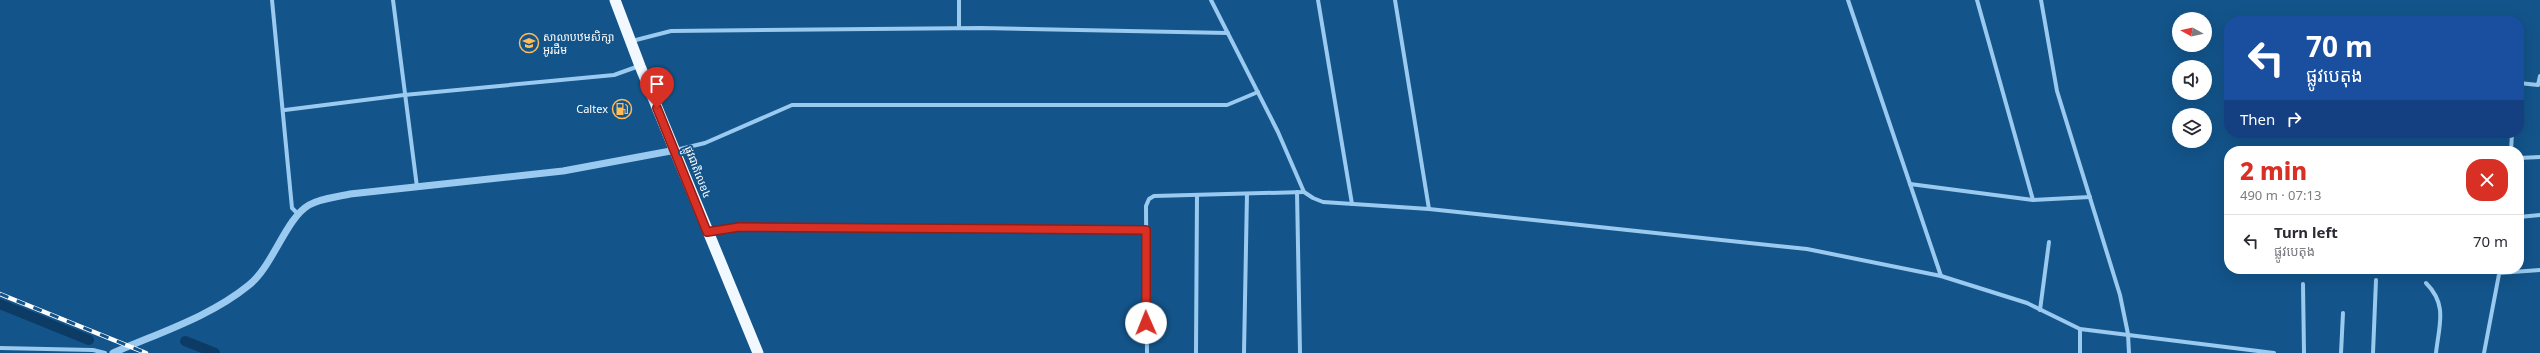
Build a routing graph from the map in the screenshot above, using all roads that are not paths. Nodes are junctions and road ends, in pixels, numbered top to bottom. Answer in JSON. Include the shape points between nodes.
{"nodes":[{"id":1,"x":272,"y":0,"type":"edge"},
{"id":2,"x":393,"y":0,"type":"edge"},
{"id":3,"x":615,"y":0,"type":"edge"},
{"id":4,"x":959,"y":0,"type":"edge"},
{"id":5,"x":1211,"y":0,"type":"edge"},
{"id":6,"x":1318,"y":0,"type":"edge"},
{"id":7,"x":1395,"y":0,"type":"edge"},
{"id":8,"x":1848,"y":0,"type":"edge"},
{"id":9,"x":1977,"y":0,"type":"edge"},
{"id":10,"x":2041,"y":0,"type":"edge"},
{"id":11,"x":959,"y":28,"type":"junction"},
{"id":12,"x":1228,"y":33,"type":"junction"},
{"id":13,"x":630,"y":41,"type":"junction"},
{"id":14,"x":640,"y":66,"type":"junction"},
{"id":15,"x":2540,"y":76,"type":"edge"},
{"id":16,"x":2524,"y":84,"type":"edge"},
{"id":17,"x":2539,"y":85,"type":"edge"},
{"id":18,"x":1258,"y":92,"type":"junction"},
{"id":19,"x":404,"y":96,"type":"junction"},
{"id":20,"x":285,"y":110,"type":"junction"},
{"id":21,"x":676,"y":150,"type":"junction"},
{"id":22,"x":2540,"y":156,"type":"edge"},
{"id":23,"x":2524,"y":158,"type":"edge"},
{"id":24,"x":1910,"y":184,"type":"junction"},
{"id":25,"x":417,"y":188,"type":"junction"},
{"id":26,"x":1297,"y":192,"type":"junction"},
{"id":27,"x":1304,"y":192,"type":"junction"},
{"id":28,"x":1247,"y":194,"type":"junction"},
{"id":29,"x":1197,"y":196,"type":"junction"},
{"id":30,"x":2090,"y":197,"type":"junction"},
{"id":31,"x":2032,"y":200,"type":"junction"},
{"id":32,"x":1352,"y":204,"type":"junction"},
{"id":33,"x":1429,"y":209,"type":"junction"},
{"id":34,"x":298,"y":214,"type":"junction"},
{"id":35,"x":2540,"y":215,"type":"edge"},
{"id":36,"x":2524,"y":217,"type":"edge"},
{"id":37,"x":1146,"y":230,"type":"junction"},
{"id":38,"x":707,"y":232,"type":"junction"},
{"id":39,"x":2049,"y":242,"type":"dead end"},
{"id":40,"x":2524,"y":270,"type":"edge"},
{"id":41,"x":2540,"y":270,"type":"edge"},
{"id":42,"x":2499,"y":274,"type":"edge"},
{"id":43,"x":1941,"y":276,"type":"junction"},
{"id":44,"x":2376,"y":280,"type":"dead end"},
{"id":45,"x":2426,"y":283,"type":"dead end"},
{"id":46,"x":2303,"y":284,"type":"dead end"},
{"id":47,"x":2040,"y":310,"type":"junction"},
{"id":48,"x":2343,"y":313,"type":"dead end"},
{"id":49,"x":2080,"y":329,"type":"junction"},
{"id":50,"x":2128,"y":334,"type":"junction"},
{"id":51,"x":0,"y":348,"type":"edge"},
{"id":52,"x":105,"y":353,"type":"edge"},
{"id":53,"x":113,"y":353,"type":"edge"},
{"id":54,"x":758,"y":353,"type":"edge"},
{"id":55,"x":1147,"y":353,"type":"edge"},
{"id":56,"x":1196,"y":353,"type":"edge"},
{"id":57,"x":1244,"y":353,"type":"edge"},
{"id":58,"x":1300,"y":353,"type":"edge"},
{"id":59,"x":2080,"y":353,"type":"edge"},
{"id":60,"x":2130,"y":353,"type":"edge"},
{"id":61,"x":2274,"y":353,"type":"edge"},
{"id":62,"x":2304,"y":353,"type":"edge"},
{"id":63,"x":2342,"y":353,"type":"edge"},
{"id":64,"x":2373,"y":353,"type":"edge"},
{"id":65,"x":2436,"y":353,"type":"edge"},
{"id":66,"x":2484,"y":353,"type":"edge"}],
"edges":[{"from":1,"to":20,"type":"street"},
{"from":2,"to":19,"type":"street"},
{"from":3,"to":13,"type":"highway","name":"ផ្លូវជាតិលេខ៤"},
{"from":4,"to":11,"type":"street"},
{"from":5,"to":12,"type":"street"},
{"from":6,"to":32,"type":"street"},
{"from":7,"to":33,"type":"street"},
{"from":8,"to":24,"type":"street"},
{"from":9,"to":31,"type":"street"},
{"from":10,"to":30,"type":"street","via":[[2058,91]]},
{"from":11,"to":12,"type":"street"},
{"from":11,"to":13,"type":"street","via":[[671,30]]},
{"from":12,"to":18,"type":"street"},
{"from":13,"to":14,"type":"highway","name":"ផ្លូវជាតិលេខ៤"},
{"from":14,"to":19,"type":"street","via":[[614,75]]},
{"from":14,"to":21,"type":"highway","name":"ផ្លូវជាតិលេខ៤"},
{"from":15,"to":17,"type":"street"},
{"from":16,"to":17,"type":"street"},
{"from":18,"to":21,"type":"street","via":[[1227,105],[792,105],[705,143]]},
{"from":18,"to":27,"type":"street"},
{"from":19,"to":20,"type":"street"},
{"from":19,"to":25,"type":"street"},
{"from":20,"to":34,"type":"street","via":[[292,208]]},
{"from":21,"to":25,"type":"street","via":[[563,171]]},
{"from":21,"to":38,"type":"highway","name":"ផ្លូវជាតិលេខ៤"},
{"from":22,"to":23,"type":"street"},
{"from":24,"to":31,"type":"street"},
{"from":24,"to":43,"type":"street"},
{"from":25,"to":34,"type":"street","via":[[350,194],[307,206]]},
{"from":26,"to":27,"type":"street"},
{"from":26,"to":28,"type":"street"},
{"from":26,"to":58,"type":"street"},
{"from":27,"to":32,"type":"street","via":[[1324,202]]},
{"from":28,"to":29,"type":"street"},
{"from":28,"to":57,"type":"street"},
{"from":29,"to":37,"type":"street","via":[[1154,196],[1149,199],[1146,206]]},
{"from":29,"to":56,"type":"street"},
{"from":30,"to":31,"type":"street"},
{"from":30,"to":50,"type":"street","via":[[2116,281]]},
{"from":32,"to":33,"type":"street"},
{"from":33,"to":43,"type":"street","via":[[1808,249]]},
{"from":34,"to":53,"type":"street","via":[[267,266],[250,285],[208,312]]},
{"from":35,"to":36,"type":"street"},
{"from":37,"to":38,"type":"street","via":[[739,227]]},
{"from":37,"to":55,"type":"street"},
{"from":38,"to":54,"type":"highway","name":"ផ្លូវជាតិលេខ៤"},
{"from":39,"to":47,"type":"street"},
{"from":40,"to":41,"type":"street"},
{"from":42,"to":66,"type":"street"},
{"from":43,"to":47,"type":"street","via":[[2027,303]]},
{"from":44,"to":64,"type":"street"},
{"from":45,"to":65,"type":"street","via":[[2437,294],[2440,308]]},
{"from":46,"to":62,"type":"street"},
{"from":47,"to":49,"type":"street"},
{"from":48,"to":63,"type":"street"},
{"from":49,"to":50,"type":"street"},
{"from":49,"to":59,"type":"street"},
{"from":50,"to":60,"type":"street"},
{"from":50,"to":61,"type":"street"},
{"from":51,"to":52,"type":"street","via":[[93,350]]}]}
